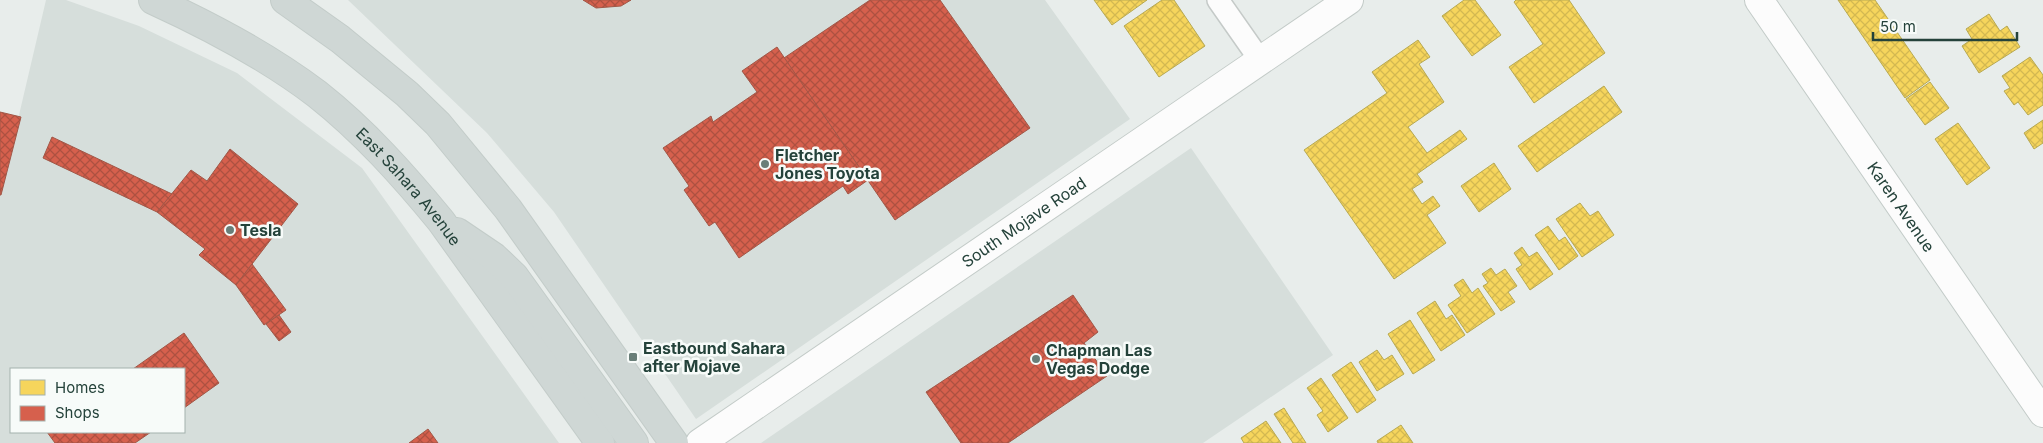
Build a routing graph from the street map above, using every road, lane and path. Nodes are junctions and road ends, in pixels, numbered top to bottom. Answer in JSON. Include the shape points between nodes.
{"nodes":[{"id":1,"x":153,"y":0,"type":"edge"},
{"id":2,"x":285,"y":0,"type":"edge"},
{"id":3,"x":306,"y":0,"type":"edge"},
{"id":4,"x":1218,"y":0,"type":"edge"},
{"id":5,"x":1349,"y":0,"type":"edge"},
{"id":6,"x":1759,"y":0,"type":"edge"},
{"id":7,"x":340,"y":38,"type":"junction"},
{"id":8,"x":1260,"y":60,"type":"junction"},
{"id":9,"x":442,"y":221,"type":"junction"},
{"id":10,"x":2043,"y":413,"type":"edge"},
{"id":11,"x":600,"y":443,"type":"edge"},
{"id":12,"x":634,"y":443,"type":"edge"},
{"id":13,"x":674,"y":443,"type":"edge"},
{"id":14,"x":700,"y":443,"type":"edge"}],
"edges":[{"from":1,"to":9,"type":"main road","name":"East Sahara Avenue","via":[[206,24],[313,92],[368,138]]},
{"from":2,"to":7,"type":"main road"},
{"from":3,"to":7,"type":"main road"},
{"from":4,"to":8,"type":"street"},
{"from":5,"to":8,"type":"street","name":"South Mojave Road"},
{"from":6,"to":10,"type":"street","name":"Karen Avenue"},
{"from":7,"to":13,"type":"main road","via":[[406,94],[464,154]]},
{"from":8,"to":14,"type":"street","name":"South Mojave Road"},
{"from":9,"to":11,"type":"main road","name":"East Sahara Avenue"},
{"from":9,"to":12,"type":"main road","via":[[494,257],[514,276]]}]}
